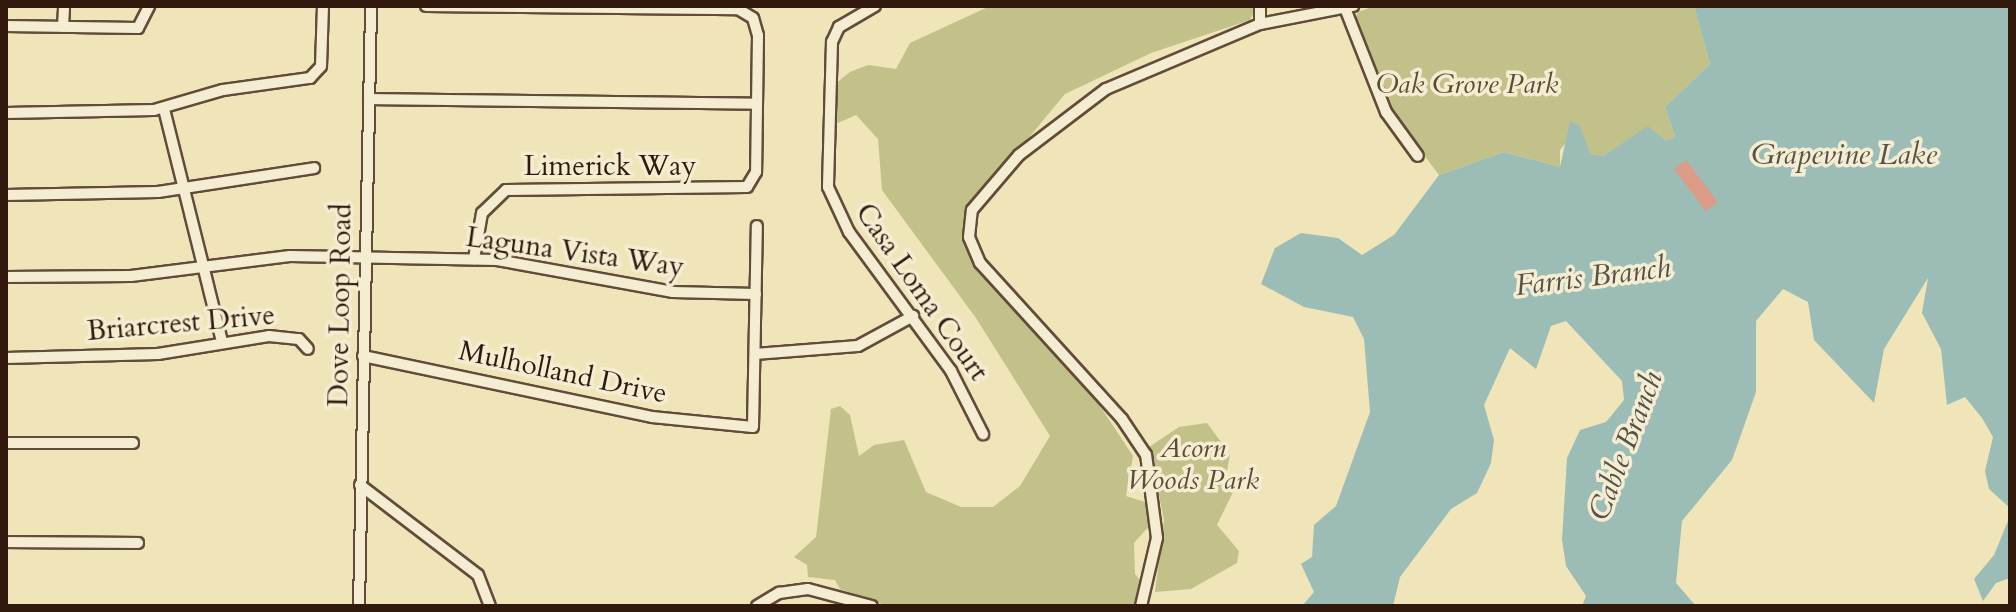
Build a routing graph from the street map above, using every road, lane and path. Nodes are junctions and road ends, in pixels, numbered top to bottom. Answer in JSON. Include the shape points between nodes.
{"nodes":[{"id":1,"x":64,"y":6,"type":"edge"},
{"id":2,"x":149,"y":6,"type":"edge"},
{"id":3,"x":323,"y":6,"type":"edge"},
{"id":4,"x":371,"y":6,"type":"edge"},
{"id":5,"x":426,"y":6,"type":"edge"},
{"id":6,"x":875,"y":6,"type":"edge"},
{"id":7,"x":1260,"y":6,"type":"edge"},
{"id":8,"x":1349,"y":7,"type":"edge"},
{"id":9,"x":1260,"y":24,"type":"junction"},
{"id":10,"x":6,"y":26,"type":"edge"},
{"id":11,"x":63,"y":27,"type":"junction"},
{"id":12,"x":369,"y":99,"type":"junction"},
{"id":13,"x":757,"y":104,"type":"junction"},
{"id":14,"x":164,"y":109,"type":"junction"},
{"id":15,"x":6,"y":113,"type":"edge"},
{"id":16,"x":1418,"y":156,"type":"dead end"},
{"id":17,"x":314,"y":168,"type":"dead end"},
{"id":18,"x":182,"y":188,"type":"junction"},
{"id":19,"x":6,"y":195,"type":"edge"},
{"id":20,"x":757,"y":226,"type":"dead end"},
{"id":21,"x":365,"y":257,"type":"junction"},
{"id":22,"x":474,"y":259,"type":"junction"},
{"id":23,"x":202,"y":267,"type":"junction"},
{"id":24,"x":6,"y":277,"type":"edge"},
{"id":25,"x":756,"y":294,"type":"junction"},
{"id":26,"x":913,"y":316,"type":"junction"},
{"id":27,"x":222,"y":341,"type":"junction"},
{"id":28,"x":308,"y":349,"type":"dead end"},
{"id":29,"x":755,"y":354,"type":"junction"},
{"id":30,"x":363,"y":356,"type":"junction"},
{"id":31,"x":6,"y":358,"type":"edge"},
{"id":32,"x":983,"y":434,"type":"dead end"},
{"id":33,"x":6,"y":443,"type":"edge"},
{"id":34,"x":133,"y":443,"type":"dead end"},
{"id":35,"x":360,"y":485,"type":"junction"},
{"id":36,"x":6,"y":542,"type":"edge"},
{"id":37,"x":138,"y":543,"type":"dead end"},
{"id":38,"x":359,"y":606,"type":"edge"},
{"id":39,"x":490,"y":606,"type":"edge"},
{"id":40,"x":757,"y":606,"type":"edge"},
{"id":41,"x":872,"y":606,"type":"edge"},
{"id":42,"x":1141,"y":606,"type":"edge"}],
"edges":[{"from":1,"to":11,"type":"street"},
{"from":2,"to":11,"type":"street","via":[[138,28]]},
{"from":3,"to":14,"type":"street","via":[[317,73],[223,90]]},
{"from":4,"to":12,"type":"street","name":"Dove Loop Road"},
{"from":5,"to":13,"type":"street","via":[[738,9],[753,18],[758,35]]},
{"from":6,"to":26,"type":"street","name":"Casa Loma Court","via":[[839,27],[832,42],[828,187],[844,225]]},
{"from":7,"to":9,"type":"street"},
{"from":8,"to":9,"type":"street"},
{"from":8,"to":16,"type":"street","via":[[1386,112]]},
{"from":9,"to":42,"type":"street","via":[[1090,99],[1019,155],[976,202],[969,219],[980,263],[1122,419],[1146,455],[1157,538]]},
{"from":10,"to":11,"type":"street"},
{"from":12,"to":13,"type":"street"},
{"from":12,"to":21,"type":"street","name":"Dove Loop Road"},
{"from":13,"to":22,"type":"street","name":"Limerick Way","via":[[756,172],[747,187],[506,190],[482,213]]},
{"from":14,"to":15,"type":"street"},
{"from":14,"to":18,"type":"street"},
{"from":17,"to":18,"type":"street"},
{"from":18,"to":19,"type":"street"},
{"from":18,"to":23,"type":"street"},
{"from":20,"to":25,"type":"street"},
{"from":21,"to":22,"type":"street","name":"Laguna Vista Way"},
{"from":21,"to":23,"type":"street","name":"Laguna Vista Way","via":[[290,256]]},
{"from":21,"to":30,"type":"street","name":"Dove Loop Road"},
{"from":22,"to":25,"type":"street","name":"Laguna Vista Way","via":[[673,292]]},
{"from":23,"to":24,"type":"street","name":"Laguna Vista Way","via":[[131,276]]},
{"from":23,"to":27,"type":"street"},
{"from":25,"to":29,"type":"street"},
{"from":26,"to":29,"type":"street","via":[[858,346]]},
{"from":26,"to":32,"type":"street","name":"Casa Loma Court"},
{"from":27,"to":28,"type":"street","name":"Briarcrest Drive","via":[[289,337]]},
{"from":27,"to":31,"type":"street","name":"Briarcrest Drive","via":[[158,354]]},
{"from":29,"to":30,"type":"street","name":"Mulholland Drive","via":[[753,427],[652,417]]},
{"from":30,"to":35,"type":"street","name":"Dove Loop Road"},
{"from":33,"to":34,"type":"street"},
{"from":35,"to":38,"type":"street","name":"Dove Loop Road"},
{"from":35,"to":39,"type":"street","via":[[449,548],[484,581]]},
{"from":36,"to":37,"type":"street"},
{"from":40,"to":41,"type":"street","via":[[779,593],[808,589]]}]}
